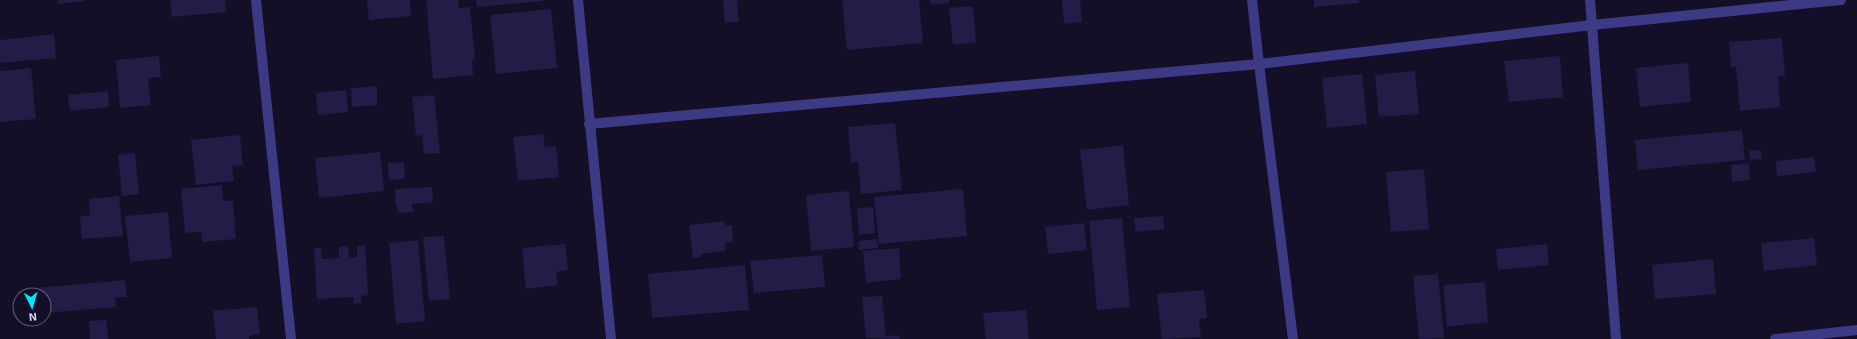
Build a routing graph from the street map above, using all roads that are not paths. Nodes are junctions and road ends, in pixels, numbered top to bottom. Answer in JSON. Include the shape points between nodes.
{"nodes":[{"id":1,"x":256,"y":0,"type":"edge"},
{"id":2,"x":578,"y":0,"type":"edge"},
{"id":3,"x":1252,"y":0,"type":"edge"},
{"id":4,"x":1590,"y":0,"type":"edge"},
{"id":5,"x":1841,"y":0,"type":"edge"},
{"id":6,"x":1592,"y":24,"type":"junction"},
{"id":7,"x":1259,"y":64,"type":"junction"},
{"id":8,"x":589,"y":124,"type":"junction"},
{"id":9,"x":1857,"y":330,"type":"edge"},
{"id":10,"x":291,"y":339,"type":"edge"},
{"id":11,"x":611,"y":339,"type":"edge"},
{"id":12,"x":1293,"y":339,"type":"edge"},
{"id":13,"x":1616,"y":339,"type":"edge"},
{"id":14,"x":1775,"y":339,"type":"edge"}],
"edges":[{"from":1,"to":10,"type":"street"},
{"from":2,"to":8,"type":"street"},
{"from":3,"to":7,"type":"street"},
{"from":4,"to":6,"type":"street"},
{"from":5,"to":6,"type":"street"},
{"from":6,"to":7,"type":"street"},
{"from":6,"to":13,"type":"street"},
{"from":7,"to":8,"type":"street"},
{"from":7,"to":12,"type":"street"},
{"from":8,"to":11,"type":"street"},
{"from":9,"to":14,"type":"street"}]}
